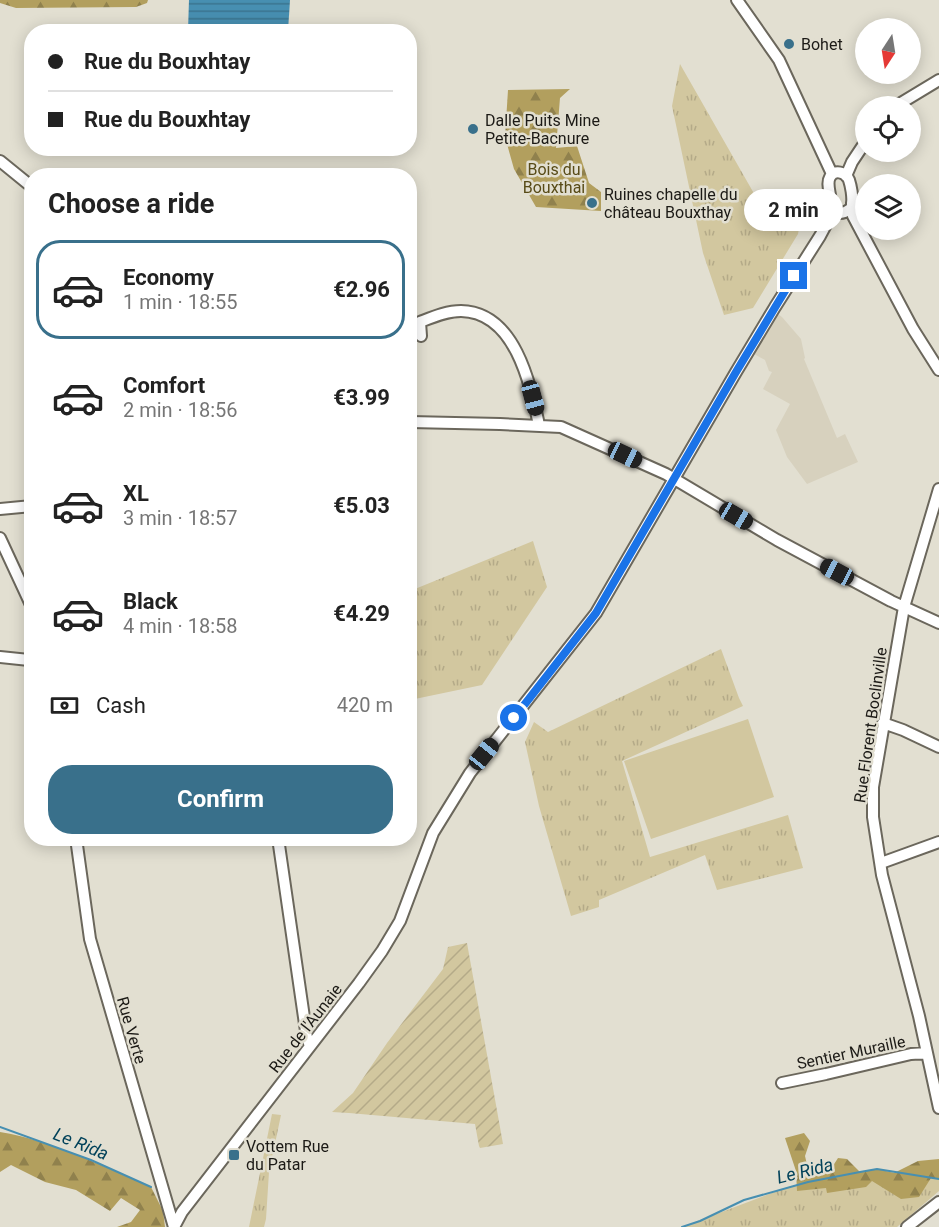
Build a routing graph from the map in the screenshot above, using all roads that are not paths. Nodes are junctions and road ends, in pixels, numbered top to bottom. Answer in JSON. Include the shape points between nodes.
{"nodes":[{"id":1,"x":738,"y":0,"type":"edge"},
{"id":2,"x":939,"y":80,"type":"edge"},
{"id":3,"x":913,"y":96,"type":"edge"},
{"id":4,"x":855,"y":158,"type":"edge"},
{"id":5,"x":0,"y":161,"type":"edge"},
{"id":6,"x":832,"y":174,"type":"junction"},
{"id":7,"x":846,"y":176,"type":"junction"},
{"id":8,"x":24,"y":180,"type":"edge"},
{"id":9,"x":850,"y":209,"type":"junction"},
{"id":10,"x":834,"y":210,"type":"junction"},
{"id":11,"x":421,"y":336,"type":"dead end"},
{"id":12,"x":939,"y":370,"type":"edge"},
{"id":13,"x":417,"y":422,"type":"edge"},
{"id":14,"x":539,"y":425,"type":"junction"},
{"id":15,"x":674,"y":478,"type":"junction"},
{"id":16,"x":939,"y":489,"type":"edge"},
{"id":17,"x":24,"y":508,"type":"edge"},
{"id":18,"x":0,"y":509,"type":"edge"},
{"id":19,"x":0,"y":538,"type":"edge"},
{"id":20,"x":24,"y":590,"type":"edge"},
{"id":21,"x":904,"y":607,"type":"junction"},
{"id":22,"x":939,"y":623,"type":"edge"},
{"id":23,"x":0,"y":657,"type":"edge"},
{"id":24,"x":24,"y":660,"type":"edge"},
{"id":25,"x":883,"y":723,"type":"junction"},
{"id":26,"x":939,"y":747,"type":"edge"},
{"id":27,"x":939,"y":842,"type":"edge"},
{"id":28,"x":77,"y":846,"type":"edge"},
{"id":29,"x":279,"y":846,"type":"edge"},
{"id":30,"x":881,"y":863,"type":"junction"},
{"id":31,"x":310,"y":1046,"type":"junction"},
{"id":32,"x":927,"y":1053,"type":"junction"},
{"id":33,"x":782,"y":1083,"type":"dead end"},
{"id":34,"x":939,"y":1108,"type":"edge"},
{"id":35,"x":939,"y":1202,"type":"edge"},
{"id":36,"x":174,"y":1226,"type":"edge"},
{"id":37,"x":907,"y":1227,"type":"edge"}],
"edges":[{"from":1,"to":6,"type":"street","via":[[779,60]]},
{"from":2,"to":3,"type":"street"},
{"from":4,"to":7,"type":"street"},
{"from":5,"to":8,"type":"street"},
{"from":6,"to":7,"type":"street"},
{"from":6,"to":10,"type":"street","via":[[828,185]]},
{"from":7,"to":9,"type":"street"},
{"from":9,"to":10,"type":"street","via":[[842,213]]},
{"from":9,"to":12,"type":"street"},
{"from":10,"to":15,"type":"street","name":"Rue de l'Aunaie"},
{"from":11,"to":14,"type":"street","via":[[418,317],[462,311],[485,316],[500,327],[514,347],[529,384]]},
{"from":13,"to":14,"type":"street"},
{"from":14,"to":15,"type":"street","via":[[561,427]]},
{"from":15,"to":21,"type":"street","via":[[777,540]]},
{"from":15,"to":31,"type":"street","name":"Rue de l'Aunaie","via":[[596,613],[470,773],[434,833],[400,921],[365,975]]},
{"from":16,"to":21,"type":"street","name":"Rue Florent Boclinville"},
{"from":17,"to":18,"type":"street"},
{"from":19,"to":20,"type":"street"},
{"from":21,"to":22,"type":"street"},
{"from":21,"to":25,"type":"street","name":"Rue Florent Boclinville"},
{"from":23,"to":24,"type":"street"},
{"from":25,"to":26,"type":"street"},
{"from":25,"to":30,"type":"street","name":"Rue Florent Boclinville","via":[[873,787],[873,817]]},
{"from":27,"to":30,"type":"street"},
{"from":28,"to":36,"type":"street","name":"Rue Verte","via":[[90,939]]},
{"from":29,"to":31,"type":"street"},
{"from":30,"to":32,"type":"street","name":"Rue Florent Boclinville"},
{"from":31,"to":36,"type":"street","name":"Rue de l'Aunaie"},
{"from":32,"to":33,"type":"street","name":"Sentier Muraille"},
{"from":32,"to":34,"type":"street","name":"Rue Florent Boclinville"},
{"from":35,"to":37,"type":"street"}]}
